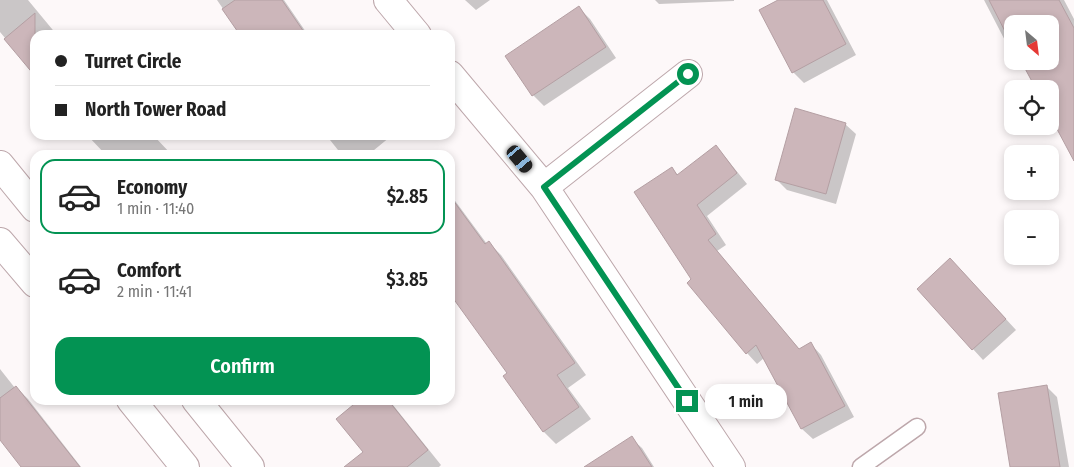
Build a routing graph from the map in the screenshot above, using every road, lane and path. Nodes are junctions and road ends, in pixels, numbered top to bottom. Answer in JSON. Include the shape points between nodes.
{"nodes":[{"id":1,"x":388,"y":0,"type":"edge"},
{"id":2,"x":413,"y":30,"type":"edge"},
{"id":3,"x":688,"y":74,"type":"dead end"},
{"id":4,"x":455,"y":81,"type":"edge"},
{"id":5,"x":0,"y":165,"type":"edge"},
{"id":6,"x":544,"y":187,"type":"junction"},
{"id":7,"x":30,"y":202,"type":"edge"},
{"id":8,"x":0,"y":242,"type":"edge"},
{"id":9,"x":30,"y":278,"type":"edge"},
{"id":10,"x":135,"y":405,"type":"edge"},
{"id":11,"x":200,"y":405,"type":"edge"},
{"id":12,"x":917,"y":428,"type":"dead end"},
{"id":13,"x":185,"y":467,"type":"edge"},
{"id":14,"x":250,"y":467,"type":"edge"},
{"id":15,"x":731,"y":467,"type":"edge"},
{"id":16,"x":861,"y":467,"type":"edge"}],
"edges":[{"from":1,"to":2,"type":"street"},
{"from":3,"to":6,"type":"street"},
{"from":4,"to":6,"type":"street"},
{"from":5,"to":7,"type":"street"},
{"from":6,"to":15,"type":"street"},
{"from":8,"to":9,"type":"street"},
{"from":10,"to":13,"type":"street"},
{"from":11,"to":14,"type":"street"},
{"from":12,"to":16,"type":"lane"}]}
